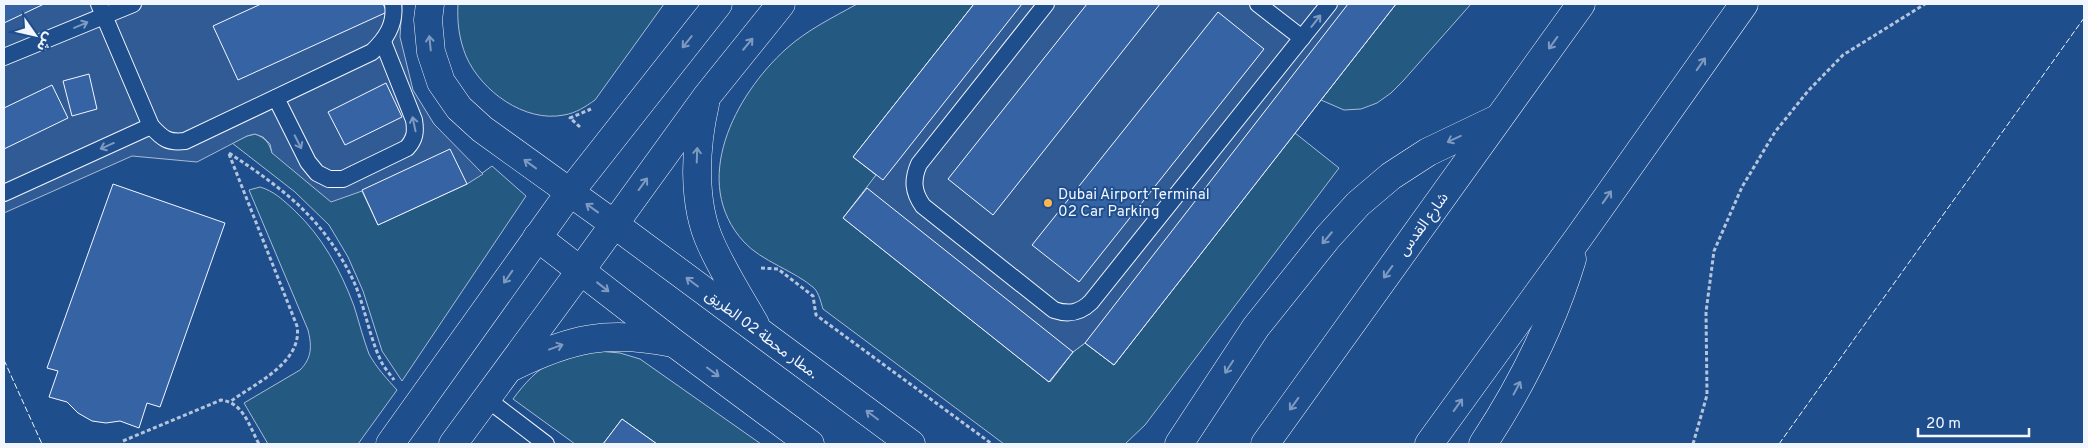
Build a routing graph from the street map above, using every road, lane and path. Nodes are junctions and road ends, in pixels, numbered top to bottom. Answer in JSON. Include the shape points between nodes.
{"nodes":[{"id":1,"x":133,"y":4,"type":"edge"},
{"id":2,"x":393,"y":4,"type":"edge"},
{"id":3,"x":430,"y":4,"type":"edge"},
{"id":4,"x":718,"y":4,"type":"edge"},
{"id":5,"x":781,"y":4,"type":"edge"},
{"id":6,"x":1046,"y":4,"type":"edge"},
{"id":7,"x":1258,"y":4,"type":"edge"},
{"id":8,"x":1329,"y":4,"type":"edge"},
{"id":9,"x":1581,"y":4,"type":"edge"},
{"id":10,"x":1744,"y":4,"type":"edge"},
{"id":11,"x":1925,"y":4,"type":"edge"},
{"id":12,"x":102,"y":9,"type":"edge"},
{"id":13,"x":1302,"y":38,"type":"junction"},
{"id":14,"x":383,"y":42,"type":"junction"},
{"id":15,"x":4,"y":57,"type":"edge"},
{"id":16,"x":706,"y":96,"type":"junction"},
{"id":17,"x":276,"y":98,"type":"junction"},
{"id":18,"x":1499,"y":119,"type":"junction"},
{"id":19,"x":151,"y":126,"type":"junction"},
{"id":20,"x":570,"y":192,"type":"junction"},
{"id":21,"x":4,"y":193,"type":"edge"},
{"id":22,"x":614,"y":224,"type":"junction"},
{"id":23,"x":537,"y":237,"type":"junction"},
{"id":24,"x":1579,"y":237,"type":"junction"},
{"id":25,"x":756,"y":265,"type":"dead end"},
{"id":26,"x":581,"y":270,"type":"junction"},
{"id":27,"x":760,"y":332,"type":"junction"},
{"id":28,"x":674,"y":343,"type":"junction"},
{"id":29,"x":511,"y":367,"type":"junction"},
{"id":30,"x":487,"y":399,"type":"junction"},
{"id":31,"x":231,"y":401,"type":"junction"},
{"id":32,"x":420,"y":401,"type":"junction"},
{"id":33,"x":123,"y":441,"type":"dead end"},
{"id":34,"x":259,"y":444,"type":"edge"},
{"id":35,"x":390,"y":444,"type":"edge"},
{"id":36,"x":453,"y":444,"type":"edge"},
{"id":37,"x":546,"y":444,"type":"edge"},
{"id":38,"x":810,"y":444,"type":"edge"},
{"id":39,"x":911,"y":444,"type":"edge"},
{"id":40,"x":992,"y":444,"type":"edge"},
{"id":41,"x":1179,"y":444,"type":"edge"},
{"id":42,"x":1265,"y":444,"type":"edge"},
{"id":43,"x":1429,"y":444,"type":"edge"},
{"id":44,"x":1483,"y":444,"type":"edge"},
{"id":45,"x":1693,"y":444,"type":"edge"}],
"edges":[{"from":1,"to":12,"type":"lane"},
{"from":2,"to":14,"type":"lane","via":[[391,26]]},
{"from":20,"to":3,"type":"street","name":"مطار محطة 02 الطريق.","one_way":true,"via":[[482,129],[459,108],[441,82],[431,52]]},
{"from":4,"to":20,"type":"street","one_way":true},
{"from":16,"to":5,"type":"street","one_way":true},
{"from":6,"to":13,"type":"lane","via":[[919,164],[914,175],[914,187],[923,206],[1054,310],[1064,314],[1079,311],[1091,302]]},
{"from":7,"to":13,"type":"lane"},
{"from":13,"to":8,"type":"lane","one_way":true},
{"from":9,"to":18,"type":"street","name":"شارع القدس","one_way":true},
{"from":24,"to":10,"type":"street","one_way":true},
{"from":11,"to":45,"type":"path","via":[[1843,55],[1808,90],[1775,132],[1742,187],[1714,251],[1706,312],[1706,395]]},
{"from":15,"to":12,"type":"lane","one_way":true},
{"from":12,"to":19,"type":"lane"},
{"from":14,"to":17,"type":"lane","via":[[372,52]]},
{"from":17,"to":14,"type":"lane","one_way":true,"via":[[308,162],[317,173],[329,179],[343,179],[407,148],[414,140],[414,120]]},
{"from":22,"to":16,"type":"street","one_way":true},
{"from":27,"to":16,"type":"street","one_way":true,"via":[[710,242],[700,204],[697,149]]},
{"from":17,"to":19,"type":"lane","via":[[185,141],[173,142],[160,136]]},
{"from":18,"to":41,"type":"street","one_way":true,"via":[[1428,152],[1391,176],[1358,204],[1256,326]]},
{"from":18,"to":42,"type":"street","name":"شارع القدس","one_way":true},
{"from":19,"to":21,"type":"lane","one_way":true},
{"from":22,"to":20,"type":"street","name":"مطار محطة 02 الطريق.","one_way":true},
{"from":20,"to":23,"type":"street"},
{"from":22,"to":26,"type":"street"},
{"from":27,"to":22,"type":"street","name":"مطار محطة 02 الطريق.","one_way":true},
{"from":23,"to":26,"type":"street"},
{"from":23,"to":32,"type":"street","one_way":true},
{"from":43,"to":24,"type":"street","one_way":true},
{"from":44,"to":24,"type":"street","one_way":true,"via":[[1517,390],[1540,343],[1561,295]]},
{"from":25,"to":40,"type":"path","via":[[763,269],[778,269],[813,296],[816,315]]},
{"from":26,"to":28,"type":"street","one_way":true},
{"from":26,"to":29,"type":"street"},
{"from":39,"to":27,"type":"street","name":"مطار محطة 02 الطريق.","one_way":true},
{"from":29,"to":28,"type":"street","one_way":true,"via":[[584,339],[644,337]]},
{"from":28,"to":38,"type":"street","one_way":true},
{"from":29,"to":30,"type":"street"},
{"from":30,"to":36,"type":"street"},
{"from":30,"to":37,"type":"lane"},
{"from":31,"to":32,"type":"path","via":[[281,366],[296,348],[299,337],[229,153],[275,184],[307,212],[334,246],[354,284],[382,362],[398,385]]},
{"from":31,"to":33,"type":"path","via":[[212,403]]},
{"from":31,"to":34,"type":"path","via":[[239,407]]},
{"from":32,"to":35,"type":"street"}]}
